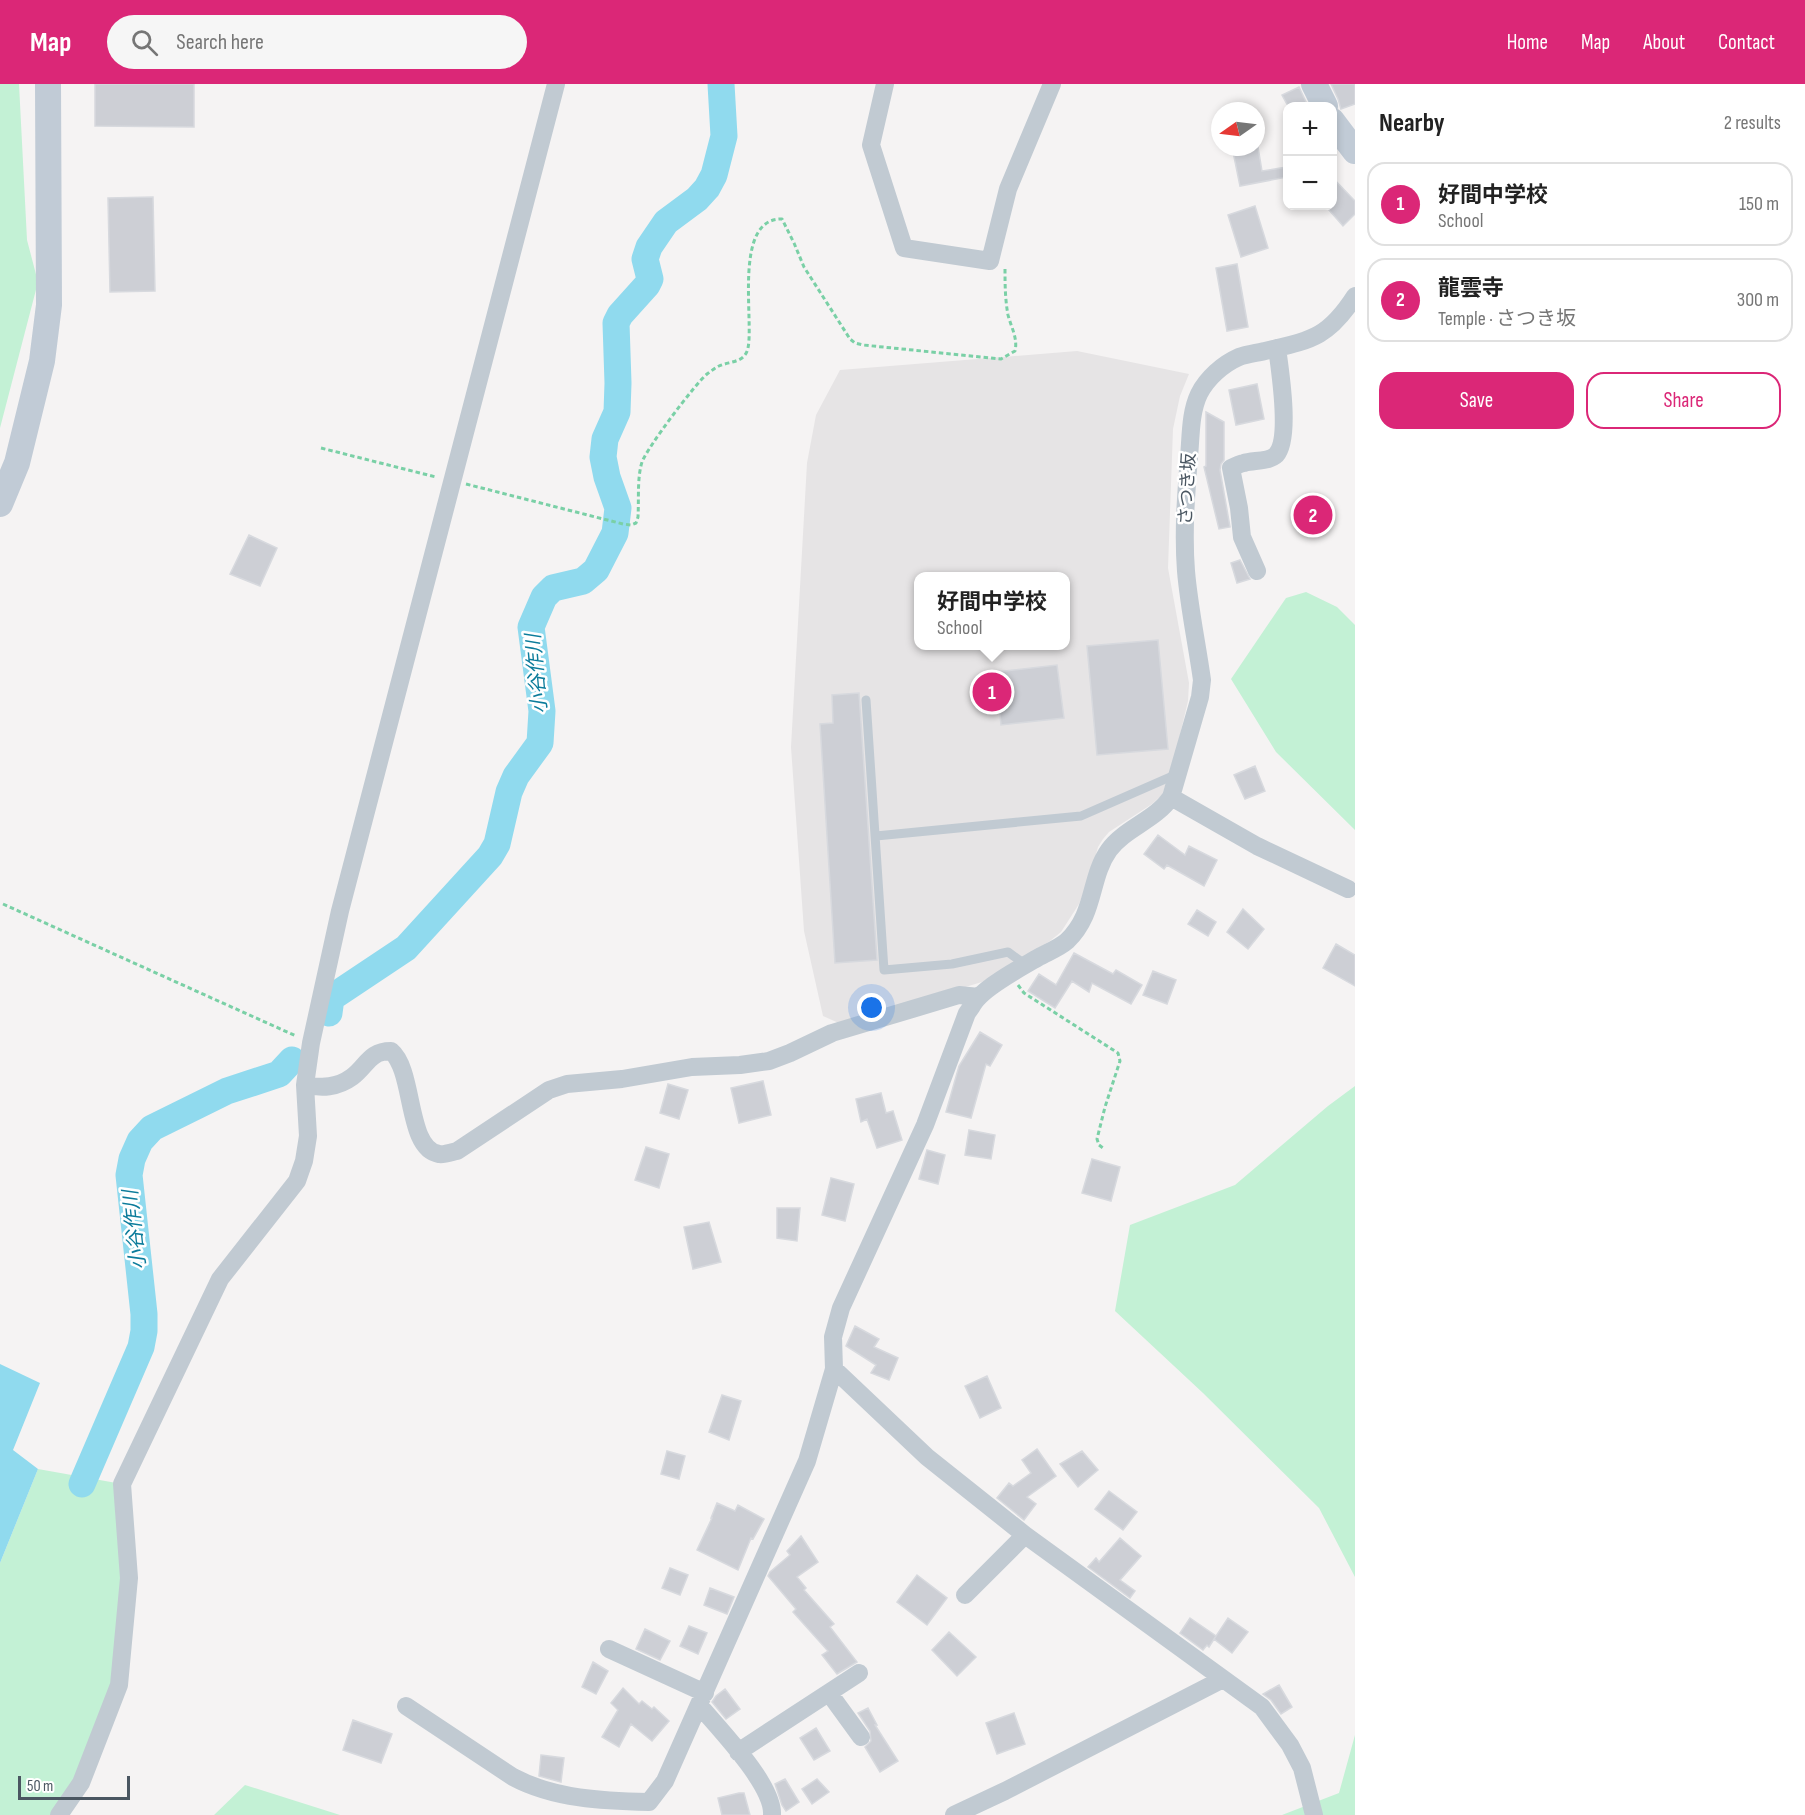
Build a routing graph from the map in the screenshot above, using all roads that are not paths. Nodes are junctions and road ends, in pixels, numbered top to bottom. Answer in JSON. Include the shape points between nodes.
{"nodes":[{"id":1,"x":48,"y":84,"type":"edge"},
{"id":2,"x":556,"y":84,"type":"edge"},
{"id":3,"x":885,"y":84,"type":"edge"},
{"id":4,"x":1052,"y":84,"type":"edge"},
{"id":5,"x":1314,"y":84,"type":"edge"},
{"id":6,"x":1323,"y":102,"type":"edge"},
{"id":7,"x":1337,"y":128,"type":"edge"},
{"id":8,"x":1355,"y":151,"type":"edge"},
{"id":9,"x":1355,"y":296,"type":"edge"},
{"id":10,"x":1277,"y":348,"type":"junction"},
{"id":11,"x":0,"y":504,"type":"edge"},
{"id":12,"x":1257,"y":571,"type":"dead end"},
{"id":13,"x":866,"y":700,"type":"dead end"},
{"id":14,"x":1179,"y":773,"type":"junction"},
{"id":15,"x":1171,"y":797,"type":"junction"},
{"id":16,"x":876,"y":836,"type":"junction"},
{"id":17,"x":1348,"y":889,"type":"dead end"},
{"id":18,"x":1026,"y":965,"type":"junction"},
{"id":19,"x":979,"y":997,"type":"junction"},
{"id":20,"x":305,"y":1085,"type":"junction"},
{"id":21,"x":834,"y":1369,"type":"junction"},
{"id":22,"x":1025,"y":1535,"type":"junction"},
{"id":23,"x":965,"y":1595,"type":"dead end"},
{"id":24,"x":609,"y":1650,"type":"dead end"},
{"id":25,"x":859,"y":1673,"type":"dead end"},
{"id":26,"x":1223,"y":1679,"type":"junction"},
{"id":27,"x":829,"y":1693,"type":"junction"},
{"id":28,"x":702,"y":1699,"type":"junction"},
{"id":29,"x":406,"y":1706,"type":"dead end"},
{"id":30,"x":861,"y":1737,"type":"dead end"},
{"id":31,"x":738,"y":1752,"type":"junction"},
{"id":32,"x":655,"y":1809,"type":"edge"},
{"id":33,"x":59,"y":1815,"type":"edge"},
{"id":34,"x":772,"y":1815,"type":"edge"},
{"id":35,"x":954,"y":1815,"type":"edge"},
{"id":36,"x":1314,"y":1815,"type":"edge"}],
"edges":[{"from":1,"to":11,"type":"street","via":[[49,305],[42,361],[17,464]]},
{"from":2,"to":20,"type":"street","via":[[343,900]]},
{"from":3,"to":4,"type":"street","via":[[871,146],[904,248],[990,261],[1008,189]]},
{"from":5,"to":6,"type":"street"},
{"from":7,"to":8,"type":"street"},
{"from":9,"to":10,"type":"street","name":"さつき坂","via":[[1331,326],[1316,337]]},
{"from":10,"to":12,"type":"street","via":[[1284,409],[1277,454],[1231,468],[1242,537]]},
{"from":10,"to":14,"type":"street","name":"さつき坂","via":[[1225,365],[1208,380],[1192,416],[1185,502],[1186,572],[1202,680]]},
{"from":13,"to":16,"type":"lane"},
{"from":14,"to":15,"type":"street","name":"さつき坂"},
{"from":14,"to":16,"type":"lane","via":[[1081,816]]},
{"from":15,"to":17,"type":"street","via":[[1257,846]]},
{"from":15,"to":18,"type":"street","via":[[1107,852],[1088,912],[1066,942]]},
{"from":16,"to":18,"type":"lane","via":[[884,970],[952,964],[1008,952]]},
{"from":18,"to":19,"type":"street"},
{"from":19,"to":20,"type":"street","via":[[959,994],[832,1033],[769,1061],[567,1084],[549,1090],[457,1150],[440,1155],[421,1139],[409,1090],[397,1055],[391,1051],[381,1051],[352,1077],[331,1087]]},
{"from":19,"to":21,"type":"street","via":[[968,1013],[925,1125],[841,1308],[833,1337]]},
{"from":20,"to":33,"type":"street","via":[[308,1136],[297,1181],[220,1279],[122,1484],[129,1578],[119,1685],[81,1783]]},
{"from":21,"to":22,"type":"street","via":[[927,1457]]},
{"from":21,"to":28,"type":"street","via":[[807,1461]]},
{"from":22,"to":23,"type":"street"},
{"from":22,"to":26,"type":"street"},
{"from":24,"to":28,"type":"street"},
{"from":25,"to":27,"type":"street"},
{"from":26,"to":35,"type":"street"},
{"from":26,"to":36,"type":"street","via":[[1262,1707],[1290,1745],[1302,1768]]},
{"from":27,"to":30,"type":"street"},
{"from":27,"to":31,"type":"street"},
{"from":28,"to":31,"type":"street"},
{"from":28,"to":32,"type":"street"},
{"from":29,"to":32,"type":"street","via":[[526,1784],[564,1795]]},
{"from":31,"to":34,"type":"street","via":[[759,1778],[773,1807]]}]}
